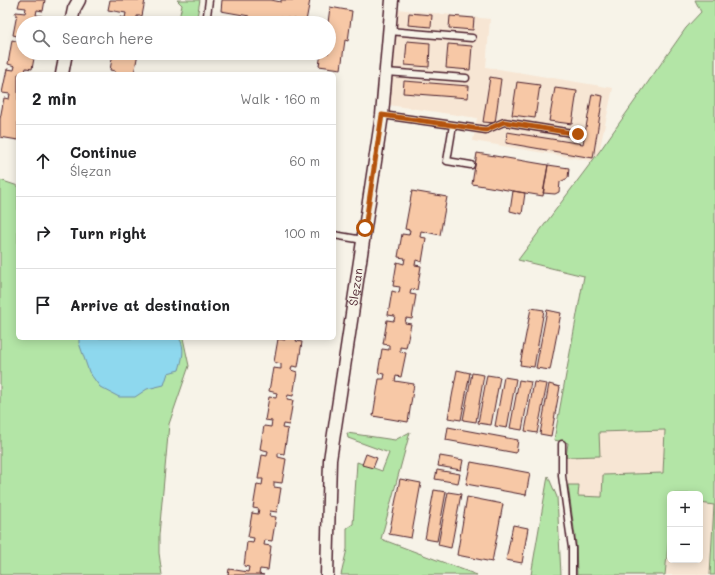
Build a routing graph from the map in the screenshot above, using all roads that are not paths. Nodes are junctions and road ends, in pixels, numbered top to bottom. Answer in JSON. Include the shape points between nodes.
{"nodes":[{"id":1,"x":78,"y":0,"type":"edge"},
{"id":2,"x":210,"y":0,"type":"edge"},
{"id":3,"x":392,"y":0,"type":"edge"},
{"id":4,"x":72,"y":16,"type":"edge"},
{"id":5,"x":207,"y":16,"type":"edge"},
{"id":6,"x":389,"y":31,"type":"junction"},
{"id":7,"x":472,"y":38,"type":"dead end"},
{"id":8,"x":65,"y":60,"type":"edge"},
{"id":9,"x":62,"y":72,"type":"edge"},
{"id":10,"x":386,"y":72,"type":"junction"},
{"id":11,"x":466,"y":78,"type":"dead end"},
{"id":12,"x":382,"y":115,"type":"junction"},
{"id":13,"x":453,"y":125,"type":"junction"},
{"id":14,"x":578,"y":134,"type":"dead end"},
{"id":15,"x":470,"y":165,"type":"dead end"},
{"id":16,"x":336,"y":235,"type":"edge"},
{"id":17,"x":363,"y":240,"type":"junction"},
{"id":18,"x":562,"y":444,"type":"dead end"},
{"id":19,"x":327,"y":575,"type":"edge"},
{"id":20,"x":572,"y":575,"type":"edge"}],
"edges":[{"from":1,"to":4,"type":"street"},
{"from":2,"to":5,"type":"lane"},
{"from":3,"to":6,"type":"street","name":"Ślęzan"},
{"from":6,"to":7,"type":"lane"},
{"from":6,"to":10,"type":"street","name":"Ślęzan"},
{"from":8,"to":9,"type":"street"},
{"from":10,"to":11,"type":"lane"},
{"from":10,"to":12,"type":"street","name":"Ślęzan"},
{"from":12,"to":13,"type":"lane"},
{"from":12,"to":17,"type":"street","name":"Ślęzan"},
{"from":13,"to":14,"type":"lane","via":[[486,130],[504,122]]},
{"from":13,"to":15,"type":"lane","via":[[447,161]]},
{"from":16,"to":17,"type":"lane"},
{"from":17,"to":19,"type":"street","name":"Ślęzan","via":[[330,460]]},
{"from":18,"to":20,"type":"lane","via":[[562,476],[572,548]]}]}
